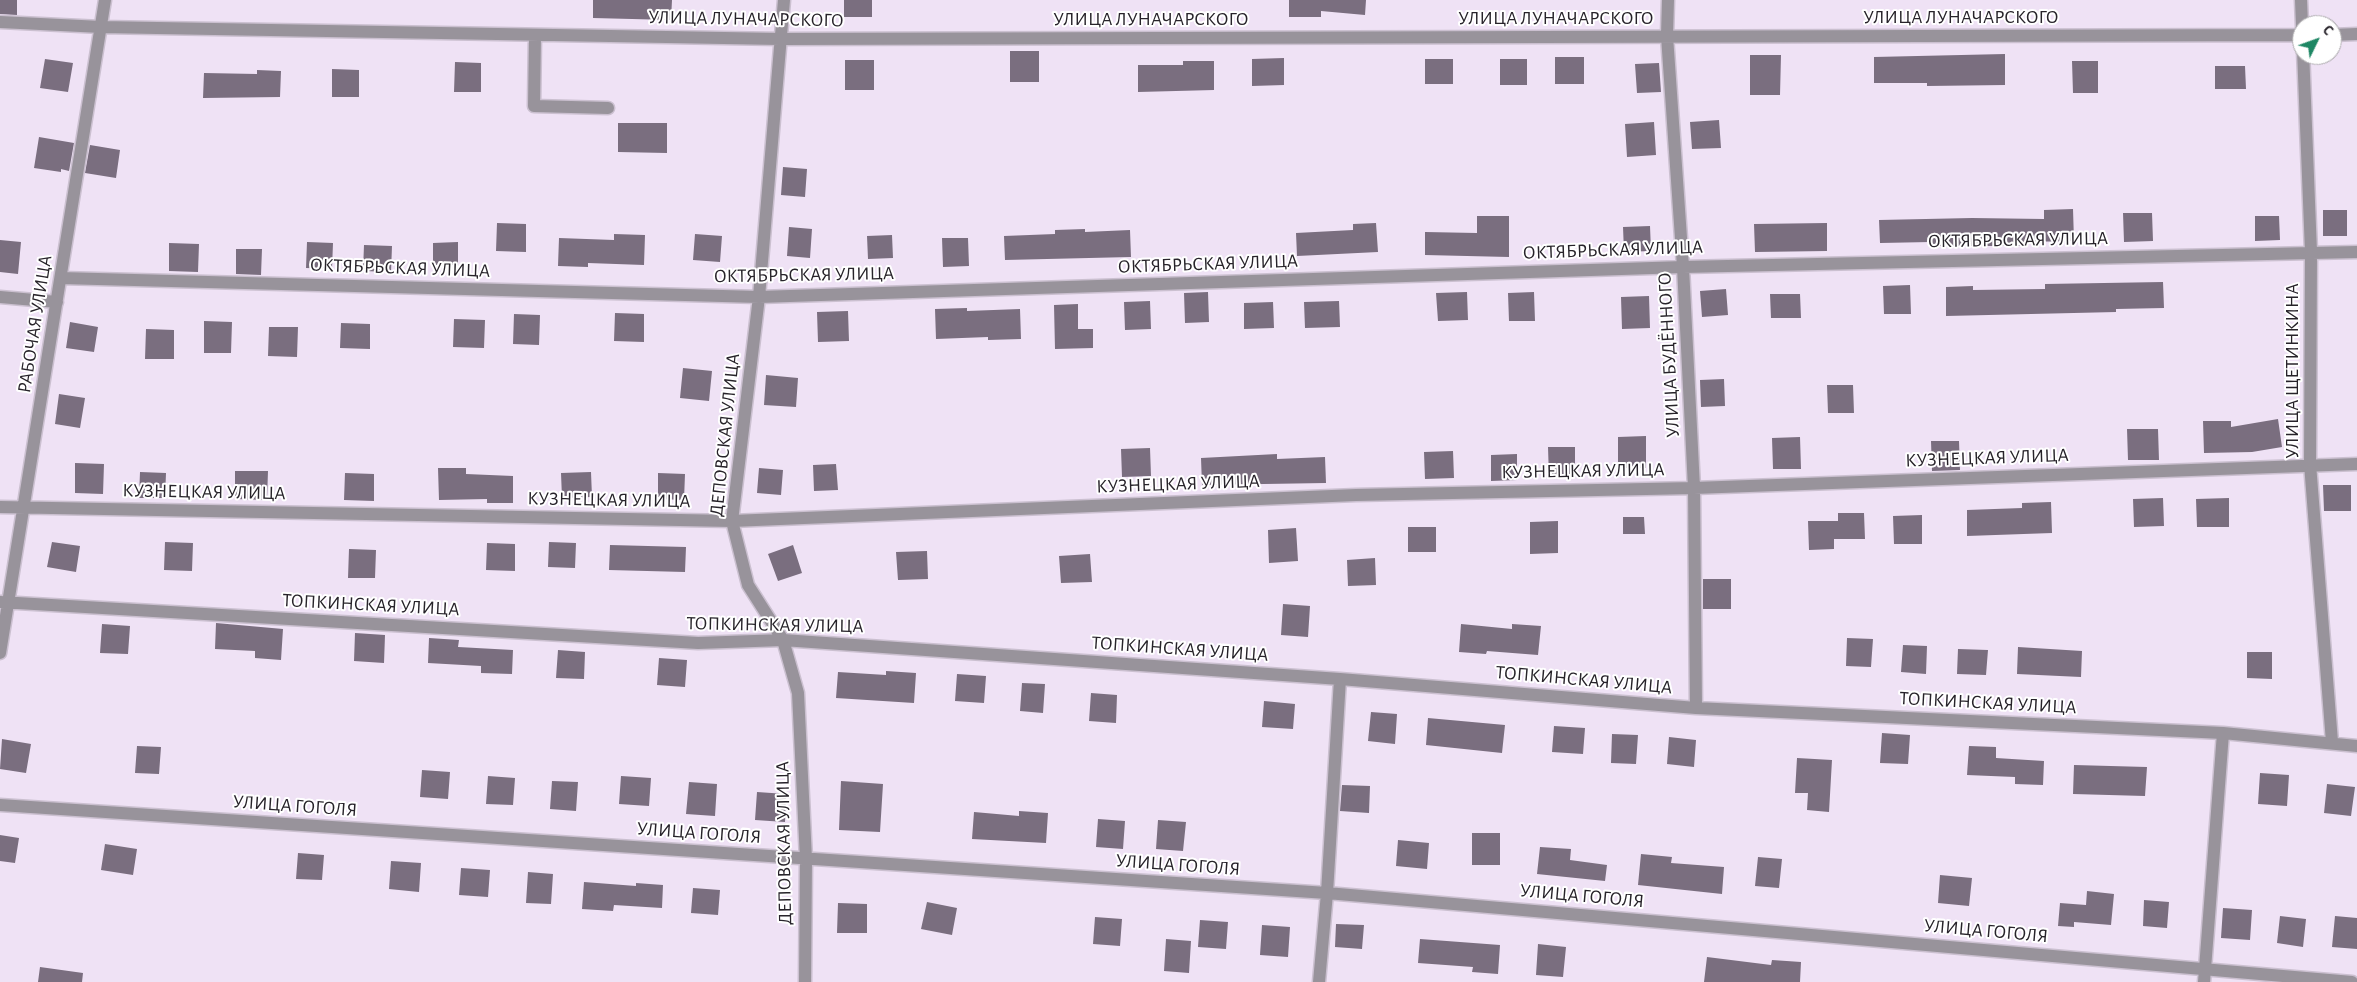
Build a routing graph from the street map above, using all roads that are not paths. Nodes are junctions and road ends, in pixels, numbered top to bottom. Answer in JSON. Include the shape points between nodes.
{"nodes":[{"id":1,"x":105,"y":0,"type":"edge"},
{"id":2,"x":784,"y":0,"type":"edge"},
{"id":3,"x":1668,"y":0,"type":"edge"},
{"id":4,"x":2301,"y":0,"type":"edge"},
{"id":5,"x":2301,"y":15,"type":"edge"},
{"id":6,"x":0,"y":22,"type":"edge"},
{"id":7,"x":101,"y":27,"type":"junction"},
{"id":8,"x":2357,"y":34,"type":"edge"},
{"id":9,"x":535,"y":35,"type":"junction"},
{"id":10,"x":2292,"y":35,"type":"edge"},
{"id":11,"x":2342,"y":35,"type":"edge"},
{"id":12,"x":1667,"y":36,"type":"junction"},
{"id":13,"x":780,"y":39,"type":"junction"},
{"id":14,"x":2303,"y":65,"type":"edge"},
{"id":15,"x":608,"y":108,"type":"dead end"},
{"id":16,"x":2311,"y":252,"type":"junction"},
{"id":17,"x":2357,"y":252,"type":"edge"},
{"id":18,"x":1683,"y":267,"type":"junction"},
{"id":19,"x":61,"y":278,"type":"junction"},
{"id":20,"x":0,"y":297,"type":"edge"},
{"id":21,"x":759,"y":297,"type":"junction"},
{"id":22,"x":57,"y":302,"type":"junction"},
{"id":23,"x":2310,"y":464,"type":"junction"},
{"id":24,"x":2357,"y":464,"type":"edge"},
{"id":25,"x":1694,"y":488,"type":"junction"},
{"id":26,"x":0,"y":507,"type":"edge"},
{"id":27,"x":24,"y":507,"type":"junction"},
{"id":28,"x":732,"y":522,"type":"junction"},
{"id":29,"x":4,"y":602,"type":"edge"},
{"id":30,"x":783,"y":640,"type":"junction"},
{"id":31,"x":0,"y":654,"type":"edge"},
{"id":32,"x":1340,"y":679,"type":"junction"},
{"id":33,"x":1696,"y":708,"type":"junction"},
{"id":34,"x":2223,"y":733,"type":"junction"},
{"id":35,"x":2332,"y":742,"type":"junction"},
{"id":36,"x":2357,"y":746,"type":"edge"},
{"id":37,"x":0,"y":805,"type":"edge"},
{"id":38,"x":806,"y":859,"type":"junction"},
{"id":39,"x":1327,"y":894,"type":"junction"},
{"id":40,"x":2205,"y":968,"type":"junction"},
{"id":41,"x":805,"y":982,"type":"edge"},
{"id":42,"x":1319,"y":982,"type":"edge"},
{"id":43,"x":2204,"y":982,"type":"edge"},
{"id":44,"x":2352,"y":982,"type":"edge"}],
"edges":[{"from":1,"to":7,"type":"street","name":"РАБОЧАЯ УЛИЦА"},
{"from":2,"to":13,"type":"street","name":"ДЕПОВСКАЯ УЛИЦА"},
{"from":3,"to":12,"type":"street","name":"УЛИЦА БУДЁННОГО"},
{"from":4,"to":5,"type":"street","name":"УЛИЦА ЩЕТИНКИНА"},
{"from":6,"to":7,"type":"street","name":"УЛИЦА ЛУНАЧАРСКОГО"},
{"from":7,"to":9,"type":"street","name":"УЛИЦА ЛУНАЧАРСКОГО"},
{"from":7,"to":19,"type":"street","name":"РАБОЧАЯ УЛИЦА"},
{"from":8,"to":11,"type":"street"},
{"from":9,"to":13,"type":"street","name":"УЛИЦА ЛУНАЧАРСКОГО"},
{"from":9,"to":15,"type":"street","via":[[534,106]]},
{"from":10,"to":12,"type":"street","name":"УЛИЦА ЛУНАЧАРСКОГО"},
{"from":12,"to":13,"type":"street","name":"УЛИЦА ЛУНАЧАРСКОГО"},
{"from":12,"to":18,"type":"street","name":"УЛИЦА БУДЁННОГО"},
{"from":13,"to":21,"type":"street","name":"ДЕПОВСКАЯ УЛИЦА"},
{"from":14,"to":16,"type":"street","name":"УЛИЦА ЩЕТИНКИНА"},
{"from":16,"to":17,"type":"street","name":"ОКТЯБРЬСКАЯ УЛИЦА"},
{"from":16,"to":18,"type":"street","name":"ОКТЯБРЬСКАЯ УЛИЦА"},
{"from":16,"to":23,"type":"street","name":"УЛИЦА ЩЕТИНКИНА"},
{"from":18,"to":21,"type":"street","name":"ОКТЯБРЬСКАЯ УЛИЦА"},
{"from":18,"to":25,"type":"street","name":"УЛИЦА БУДЁННОГО"},
{"from":19,"to":21,"type":"street","name":"ОКТЯБРЬСКАЯ УЛИЦА"},
{"from":19,"to":22,"type":"street","name":"РАБОЧАЯ УЛИЦА"},
{"from":20,"to":22,"type":"street"},
{"from":21,"to":28,"type":"street","name":"ДЕПОВСКАЯ УЛИЦА"},
{"from":22,"to":27,"type":"street","name":"РАБОЧАЯ УЛИЦА"},
{"from":23,"to":24,"type":"street","name":"КУЗНЕЦКАЯ УЛИЦА"},
{"from":23,"to":25,"type":"street","name":"КУЗНЕЦКАЯ УЛИЦА"},
{"from":23,"to":35,"type":"street","name":"УЛИЦА ЩЕТИНКИНА"},
{"from":25,"to":28,"type":"street","name":"КУЗНЕЦКАЯ УЛИЦА","via":[[1356,495]]},
{"from":25,"to":33,"type":"street","name":"УЛИЦА БУДЁННОГО"},
{"from":26,"to":27,"type":"street","name":"КУЗНЕЦКАЯ УЛИЦА"},
{"from":27,"to":28,"type":"street","name":"КУЗНЕЦКАЯ УЛИЦА"},
{"from":27,"to":29,"type":"street","name":"РАБОЧАЯ УЛИЦА"},
{"from":28,"to":30,"type":"street","name":"ДЕПОВСКАЯ УЛИЦА","via":[[748,585]]},
{"from":29,"to":30,"type":"street","name":"ТОПКИНСКАЯ УЛИЦА","via":[[698,643]]},
{"from":29,"to":31,"type":"street","name":"РАБОЧАЯ УЛИЦА"},
{"from":30,"to":32,"type":"street","name":"ТОПКИНСКАЯ УЛИЦА"},
{"from":30,"to":38,"type":"street","name":"ДЕПОВСКАЯ УЛИЦА","via":[[798,693]]},
{"from":32,"to":33,"type":"street","name":"ТОПКИНСКАЯ УЛИЦА"},
{"from":32,"to":39,"type":"street"},
{"from":33,"to":34,"type":"street","name":"ТОПКИНСКАЯ УЛИЦА"},
{"from":34,"to":35,"type":"street","name":"ТОПКИНСКАЯ УЛИЦА"},
{"from":34,"to":40,"type":"street"},
{"from":35,"to":36,"type":"street","name":"ТОПКИНСКАЯ УЛИЦА"},
{"from":37,"to":38,"type":"street","name":"УЛИЦА ГОГОЛЯ"},
{"from":38,"to":39,"type":"street","name":"УЛИЦА ГОГОЛЯ"},
{"from":38,"to":41,"type":"street","name":"ДЕПОВСКАЯ УЛИЦА"},
{"from":39,"to":40,"type":"street","name":"УЛИЦА ГОГОЛЯ"},
{"from":39,"to":42,"type":"street"},
{"from":40,"to":43,"type":"street"},
{"from":40,"to":44,"type":"street","name":"УЛИЦА ГОГОЛЯ"}]}
